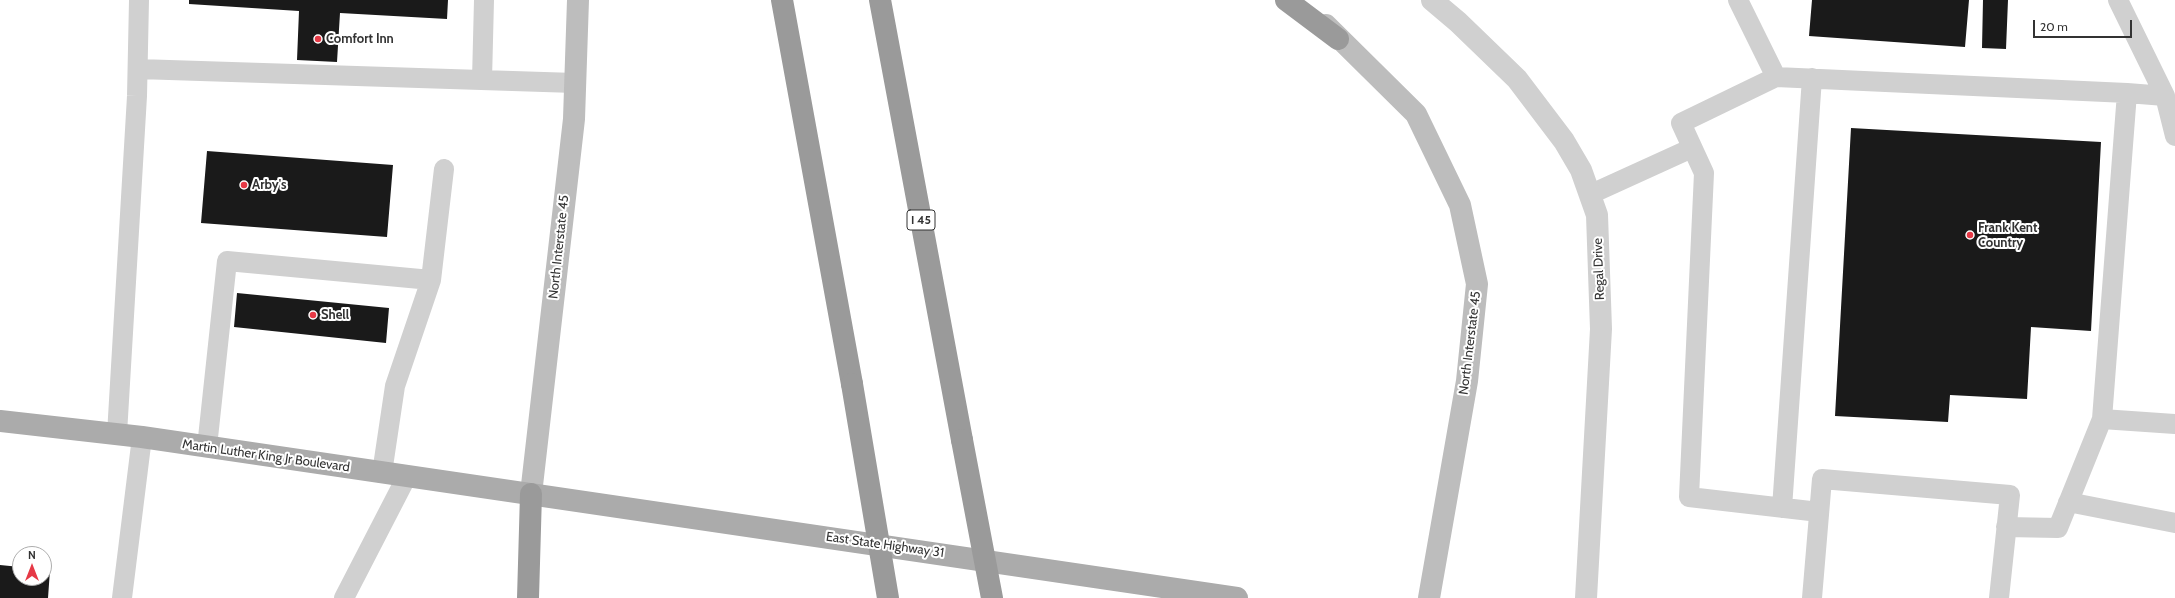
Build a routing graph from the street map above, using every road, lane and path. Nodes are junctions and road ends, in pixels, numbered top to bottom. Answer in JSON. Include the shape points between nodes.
{"nodes":[{"id":1,"x":140,"y":0,"type":"edge"},
{"id":2,"x":484,"y":0,"type":"edge"},
{"id":3,"x":578,"y":0,"type":"edge"},
{"id":4,"x":782,"y":0,"type":"edge"},
{"id":5,"x":880,"y":0,"type":"edge"},
{"id":6,"x":1286,"y":0,"type":"edge"},
{"id":7,"x":1303,"y":0,"type":"edge"},
{"id":8,"x":1432,"y":0,"type":"edge"},
{"id":9,"x":1738,"y":0,"type":"edge"},
{"id":10,"x":2118,"y":0,"type":"edge"},
{"id":11,"x":1338,"y":39,"type":"junction"},
{"id":12,"x":138,"y":69,"type":"junction"},
{"id":13,"x":1776,"y":77,"type":"junction"},
{"id":14,"x":1812,"y":78,"type":"junction"},
{"id":15,"x":482,"y":80,"type":"junction"},
{"id":16,"x":575,"y":83,"type":"junction"},
{"id":17,"x":2127,"y":93,"type":"junction"},
{"id":18,"x":2165,"y":96,"type":"junction"},
{"id":19,"x":2175,"y":136,"type":"edge"},
{"id":20,"x":1692,"y":148,"type":"junction"},
{"id":21,"x":444,"y":169,"type":"dead end"},
{"id":22,"x":1590,"y":194,"type":"junction"},
{"id":23,"x":431,"y":280,"type":"junction"},
{"id":24,"x":2102,"y":419,"type":"junction"},
{"id":25,"x":0,"y":421,"type":"edge"},
{"id":26,"x":2175,"y":424,"type":"edge"},
{"id":27,"x":117,"y":434,"type":"junction"},
{"id":28,"x":142,"y":437,"type":"junction"},
{"id":29,"x":207,"y":447,"type":"junction"},
{"id":30,"x":382,"y":473,"type":"junction"},
{"id":31,"x":407,"y":476,"type":"junction"},
{"id":32,"x":532,"y":494,"type":"junction"},
{"id":33,"x":2068,"y":502,"type":"junction"},
{"id":34,"x":1782,"y":508,"type":"junction"},
{"id":35,"x":1819,"y":512,"type":"junction"},
{"id":36,"x":2175,"y":522,"type":"edge"},
{"id":37,"x":2006,"y":527,"type":"junction"},
{"id":38,"x":122,"y":598,"type":"edge"},
{"id":39,"x":344,"y":598,"type":"edge"},
{"id":40,"x":528,"y":598,"type":"edge"},
{"id":41,"x":888,"y":598,"type":"edge"},
{"id":42,"x":992,"y":598,"type":"edge"},
{"id":43,"x":1237,"y":598,"type":"edge"},
{"id":44,"x":1429,"y":598,"type":"edge"},
{"id":45,"x":1586,"y":598,"type":"edge"},
{"id":46,"x":1812,"y":598,"type":"edge"},
{"id":47,"x":1999,"y":598,"type":"edge"}],
"edges":[{"from":1,"to":12,"type":"lane"},
{"from":2,"to":15,"type":"lane"},
{"from":3,"to":16,"type":"main road","name":"North Interstate 45"},
{"from":4,"to":41,"type":"highway","bridge":true},
{"from":5,"to":42,"type":"highway","number":"I 45","bridge":true},
{"from":6,"to":11,"type":"highway"},
{"from":7,"to":11,"type":"main road","name":"North Interstate 45"},
{"from":8,"to":22,"type":"street","name":"Regal Drive","via":[[1517,79],[1564,141],[1581,170]]},
{"from":9,"to":13,"type":"lane"},
{"from":10,"to":18,"type":"lane"},
{"from":11,"to":44,"type":"main road","name":"North Interstate 45","via":[[1416,114],[1460,205],[1477,284],[1467,381]]},
{"from":12,"to":15,"type":"lane"},
{"from":12,"to":27,"type":"lane"},
{"from":13,"to":14,"type":"lane"},
{"from":13,"to":20,"type":"lane","via":[[1681,123]]},
{"from":14,"to":17,"type":"lane"},
{"from":14,"to":34,"type":"lane"},
{"from":15,"to":16,"type":"lane"},
{"from":16,"to":32,"type":"main road","name":"North Interstate 45","via":[[574,119]]},
{"from":17,"to":18,"type":"lane"},
{"from":17,"to":24,"type":"lane"},
{"from":18,"to":19,"type":"lane"},
{"from":20,"to":22,"type":"lane"},
{"from":20,"to":34,"type":"lane","via":[[1704,173],[1689,497]]},
{"from":21,"to":23,"type":"lane"},
{"from":22,"to":45,"type":"street","name":"Regal Drive","via":[[1597,215],[1601,329]]},
{"from":23,"to":29,"type":"lane","via":[[227,261]]},
{"from":23,"to":30,"type":"lane","via":[[395,386]]},
{"from":24,"to":26,"type":"lane"},
{"from":24,"to":33,"type":"lane"},
{"from":25,"to":27,"type":"main road","name":"Martin Luther King Jr Boulevard"},
{"from":27,"to":28,"type":"main road","name":"Martin Luther King Jr Boulevard"},
{"from":28,"to":29,"type":"main road","name":"Martin Luther King Jr Boulevard"},
{"from":28,"to":38,"type":"lane"},
{"from":29,"to":30,"type":"main road","name":"Martin Luther King Jr Boulevard"},
{"from":30,"to":31,"type":"main road","name":"Martin Luther King Jr Boulevard"},
{"from":31,"to":32,"type":"main road","name":"Martin Luther King Jr Boulevard"},
{"from":31,"to":39,"type":"lane"},
{"from":32,"to":40,"type":"highway"},
{"from":32,"to":43,"type":"main road","name":"East State Highway 31"},
{"from":33,"to":36,"type":"lane"},
{"from":33,"to":37,"type":"lane","via":[[2058,528]]},
{"from":34,"to":35,"type":"lane"},
{"from":35,"to":37,"type":"lane","via":[[1822,479],[2010,495]]},
{"from":35,"to":46,"type":"lane"},
{"from":37,"to":47,"type":"lane"}]}
